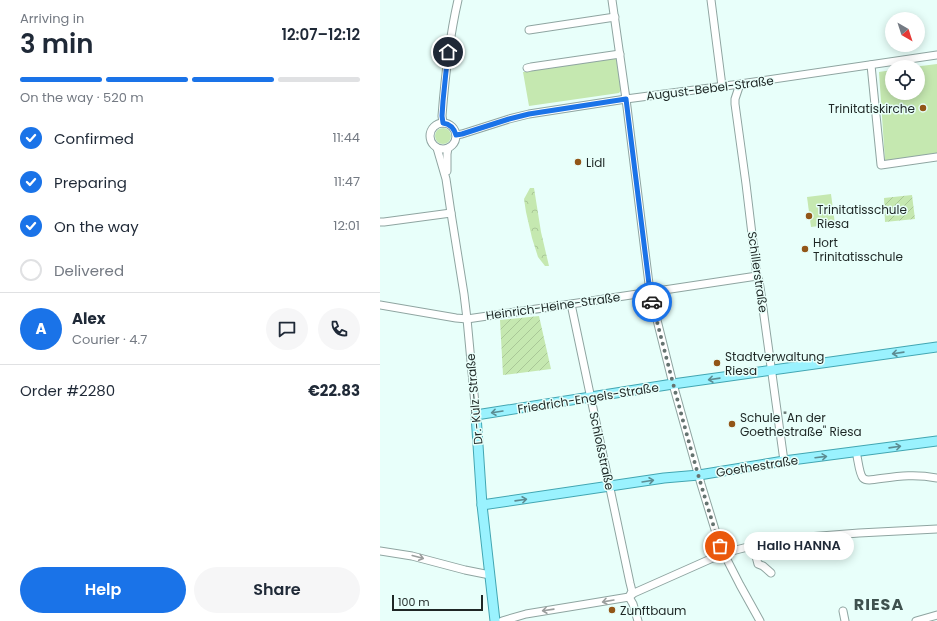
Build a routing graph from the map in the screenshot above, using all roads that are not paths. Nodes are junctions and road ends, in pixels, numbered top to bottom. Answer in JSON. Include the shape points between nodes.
{"nodes":[{"id":1,"x":458,"y":0,"type":"edge"},
{"id":2,"x":612,"y":0,"type":"edge"},
{"id":3,"x":711,"y":0,"type":"edge"},
{"id":4,"x":615,"y":17,"type":"junction"},
{"id":5,"x":529,"y":30,"type":"dead end"},
{"id":6,"x":620,"y":54,"type":"junction"},
{"id":7,"x":937,"y":56,"type":"edge"},
{"id":8,"x":871,"y":66,"type":"junction"},
{"id":9,"x":527,"y":68,"type":"dead end"},
{"id":10,"x":740,"y":84,"type":"junction"},
{"id":11,"x":722,"y":86,"type":"junction"},
{"id":12,"x":626,"y":99,"type":"junction"},
{"id":13,"x":443,"y":123,"type":"junction"},
{"id":14,"x":456,"y":135,"type":"junction"},
{"id":15,"x":437,"y":148,"type":"junction"},
{"id":16,"x":448,"y":148,"type":"junction"},
{"id":17,"x":937,"y":157,"type":"edge"},
{"id":18,"x":446,"y":179,"type":"junction"},
{"id":19,"x":451,"y":213,"type":"junction"},
{"id":20,"x":380,"y":222,"type":"edge"},
{"id":21,"x":757,"y":276,"type":"junction"},
{"id":22,"x":650,"y":292,"type":"junction"},
{"id":23,"x":571,"y":304,"type":"junction"},
{"id":24,"x":380,"y":305,"type":"edge"},
{"id":25,"x":467,"y":319,"type":"junction"},
{"id":26,"x":937,"y":347,"type":"edge"},
{"id":27,"x":772,"y":371,"type":"junction"},
{"id":28,"x":673,"y":384,"type":"junction"},
{"id":29,"x":591,"y":398,"type":"junction"},
{"id":30,"x":476,"y":415,"type":"junction"},
{"id":31,"x":937,"y":441,"type":"edge"},
{"id":32,"x":856,"y":452,"type":"junction"},
{"id":33,"x":784,"y":461,"type":"junction"},
{"id":34,"x":699,"y":474,"type":"junction"},
{"id":35,"x":937,"y":478,"type":"edge"},
{"id":36,"x":610,"y":487,"type":"junction"},
{"id":37,"x":482,"y":506,"type":"junction"},
{"id":38,"x":937,"y":529,"type":"edge"},
{"id":39,"x":753,"y":545,"type":"junction"},
{"id":40,"x":380,"y":551,"type":"edge"},
{"id":41,"x":724,"y":553,"type":"junction"},
{"id":42,"x":772,"y":573,"type":"dead end"},
{"id":43,"x":490,"y":575,"type":"junction"},
{"id":44,"x":629,"y":597,"type":"junction"},
{"id":45,"x":843,"y":611,"type":"dead end"},
{"id":46,"x":937,"y":615,"type":"edge"},
{"id":47,"x":495,"y":621,"type":"edge"},
{"id":48,"x":502,"y":621,"type":"edge"},
{"id":49,"x":638,"y":621,"type":"edge"},
{"id":50,"x":760,"y":621,"type":"edge"},
{"id":51,"x":845,"y":621,"type":"edge"},
{"id":52,"x":916,"y":621,"type":"edge"}],
"edges":[{"from":1,"to":13,"type":"street","via":[[446,64]]},
{"from":2,"to":4,"type":"street"},
{"from":3,"to":11,"type":"street"},
{"from":4,"to":5,"type":"street"},
{"from":4,"to":6,"type":"street"},
{"from":6,"to":9,"type":"street"},
{"from":6,"to":12,"type":"street"},
{"from":7,"to":8,"type":"street","name":"August-Bebel-Straße"},
{"from":8,"to":10,"type":"street","name":"August-Bebel-Straße"},
{"from":8,"to":17,"type":"street","via":[[881,165]]},
{"from":10,"to":11,"type":"street","name":"August-Bebel-Straße"},
{"from":10,"to":21,"type":"street","name":"Schillerstraße","via":[[735,104]]},
{"from":11,"to":12,"type":"street","name":"August-Bebel-Straße"},
{"from":12,"to":14,"type":"street","name":"August-Bebel-Straße","via":[[529,114]]},
{"from":12,"to":22,"type":"street"},
{"from":13,"to":14,"type":"street","via":[[452,127]]},
{"from":13,"to":15,"type":"street","via":[[435,125],[430,132],[431,143]]},
{"from":14,"to":16,"type":"street","via":[[454,143]]},
{"from":15,"to":16,"type":"street"},
{"from":15,"to":18,"type":"street","name":"Dr.-Külz-Straße"},
{"from":16,"to":18,"type":"street","name":"Dr.-Külz-Straße"},
{"from":18,"to":19,"type":"street","name":"Dr.-Külz-Straße"},
{"from":19,"to":20,"type":"street"},
{"from":19,"to":25,"type":"street","name":"Dr.-Külz-Straße"},
{"from":21,"to":22,"type":"street","name":"Heinrich-Heine-Straße"},
{"from":21,"to":27,"type":"street","name":"Schillerstraße"},
{"from":22,"to":23,"type":"street","name":"Heinrich-Heine-Straße"},
{"from":22,"to":28,"type":"street"},
{"from":23,"to":25,"type":"street","name":"Heinrich-Heine-Straße"},
{"from":23,"to":29,"type":"street","name":"Schloßstraße"},
{"from":24,"to":25,"type":"street","name":"Heinrich-Heine-Straße"},
{"from":25,"to":30,"type":"street","name":"Dr.-Külz-Straße"},
{"from":26,"to":27,"type":"main road","name":"Friedrich-Engels-Straße","one_way":true},
{"from":27,"to":28,"type":"main road","name":"Friedrich-Engels-Straße","one_way":true},
{"from":27,"to":33,"type":"street","name":"Schillerstraße"},
{"from":28,"to":29,"type":"main road","name":"Friedrich-Engels-Straße"},
{"from":28,"to":34,"type":"street"},
{"from":29,"to":30,"type":"main road","name":"Friedrich-Engels-Straße","one_way":true},
{"from":29,"to":36,"type":"street","name":"Schloßstraße"},
{"from":30,"to":37,"type":"main road","name":"Dr.-Külz-Straße"},
{"from":32,"to":31,"type":"main road","name":"Goethestraße","one_way":true},
{"from":33,"to":32,"type":"main road","name":"Goethestraße","one_way":true},
{"from":32,"to":35,"type":"street","via":[[862,477],[866,480],[917,475]]},
{"from":33,"to":34,"type":"main road","name":"Goethestraße"},
{"from":36,"to":34,"type":"main road","name":"Goethestraße","one_way":true},
{"from":34,"to":41,"type":"street"},
{"from":37,"to":36,"type":"main road","name":"Goethestraße","one_way":true},
{"from":36,"to":44,"type":"street","name":"Schloßstraße","via":[[632,591]]},
{"from":37,"to":43,"type":"main road","name":"Dr.-Külz-Straße"},
{"from":38,"to":39,"type":"street","via":[[795,538]]},
{"from":39,"to":41,"type":"street"},
{"from":39,"to":42,"type":"street","via":[[758,564]]},
{"from":40,"to":43,"type":"street","one_way":true},
{"from":41,"to":44,"type":"street"},
{"from":41,"to":50,"type":"street"},
{"from":43,"to":47,"type":"main road","name":"Dr.-Külz-Straße"},
{"from":44,"to":48,"type":"street","one_way":true,"via":[[526,614]]},
{"from":44,"to":49,"type":"street"},
{"from":45,"to":51,"type":"street"},
{"from":46,"to":52,"type":"street"}]}
